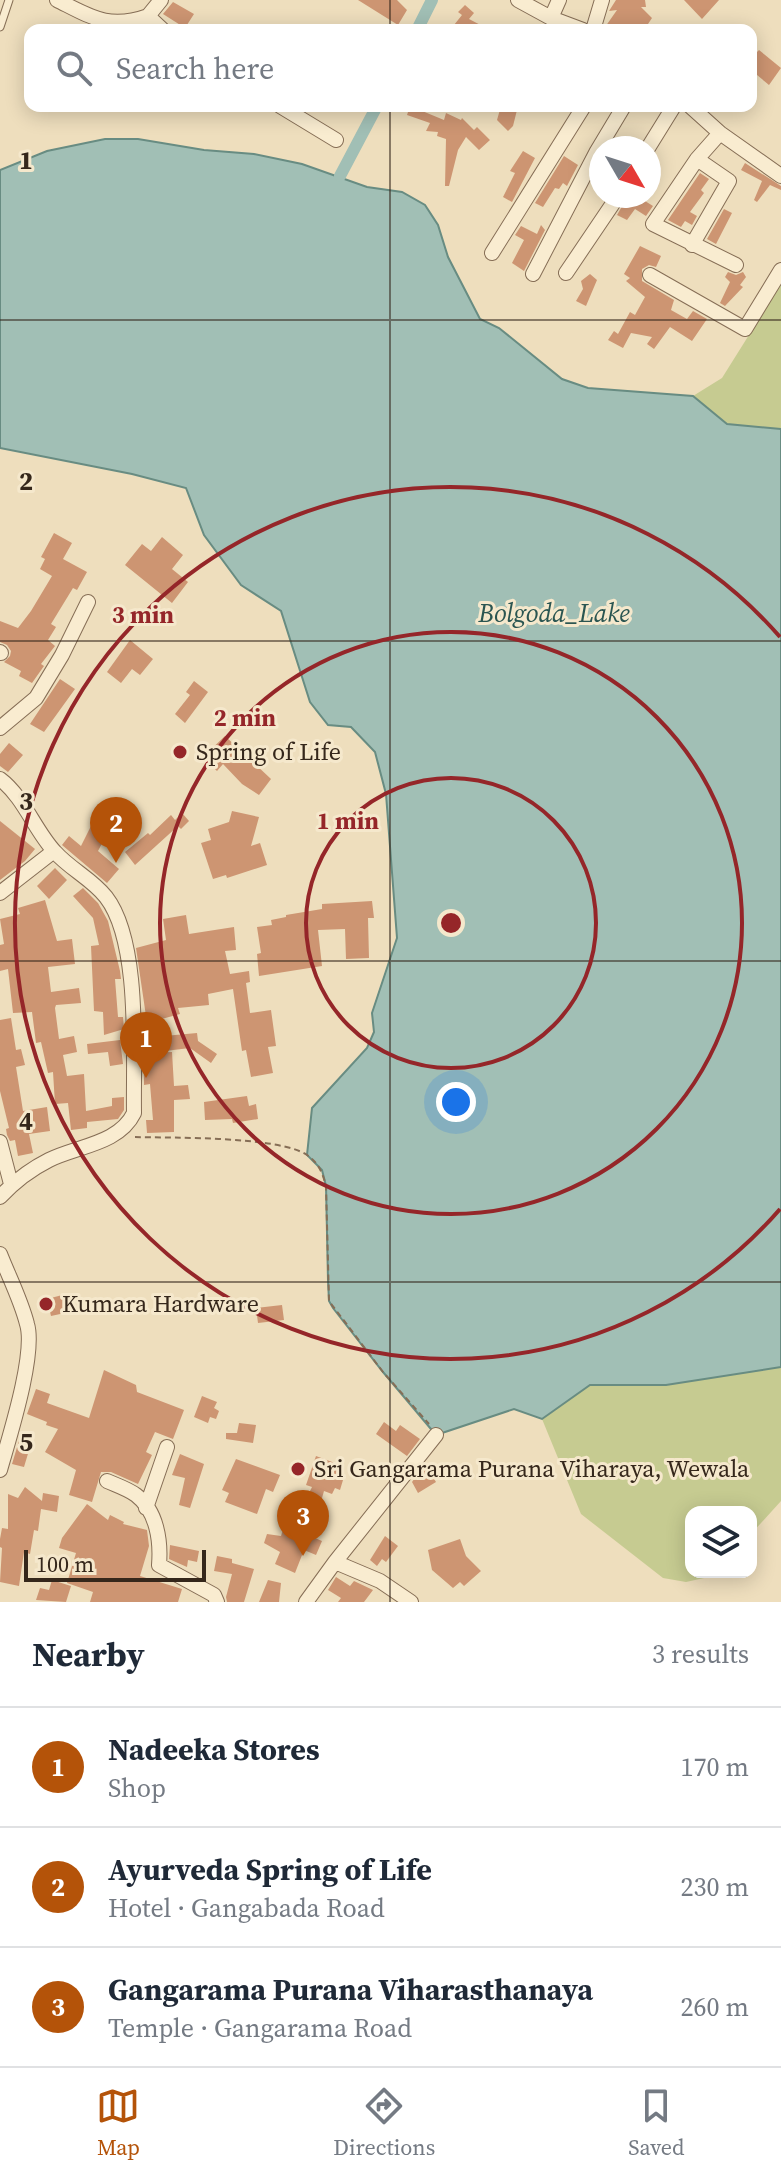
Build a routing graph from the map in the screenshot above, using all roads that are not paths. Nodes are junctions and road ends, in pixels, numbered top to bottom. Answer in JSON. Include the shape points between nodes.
{"nodes":[{"id":1,"x":9,"y":0,"type":"edge"},
{"id":2,"x":57,"y":0,"type":"edge"},
{"id":3,"x":161,"y":0,"type":"edge"},
{"id":4,"x":518,"y":0,"type":"edge"},
{"id":5,"x":559,"y":0,"type":"edge"},
{"id":6,"x":602,"y":0,"type":"edge"},
{"id":7,"x":148,"y":16,"type":"junction"},
{"id":8,"x":551,"y":18,"type":"junction"},
{"id":9,"x":157,"y":24,"type":"edge"},
{"id":10,"x":567,"y":24,"type":"edge"},
{"id":11,"x":595,"y":24,"type":"edge"},
{"id":12,"x":0,"y":27,"type":"edge"},
{"id":13,"x":290,"y":112,"type":"edge"},
{"id":14,"x":580,"y":112,"type":"edge"},
{"id":15,"x":620,"y":112,"type":"edge"},
{"id":16,"x":670,"y":112,"type":"edge"},
{"id":17,"x":697,"y":112,"type":"edge"},
{"id":18,"x":720,"y":133,"type":"junction"},
{"id":19,"x":655,"y":136,"type":"edge"},
{"id":20,"x":336,"y":140,"type":"dead end"},
{"id":21,"x":697,"y":159,"type":"junction"},
{"id":22,"x":781,"y":176,"type":"edge"},
{"id":23,"x":610,"y":208,"type":"edge"},
{"id":24,"x":692,"y":245,"type":"junction"},
{"id":25,"x":492,"y":253,"type":"dead end"},
{"id":26,"x":736,"y":265,"type":"dead end"},
{"id":27,"x":781,"y":270,"type":"edge"},
{"id":28,"x":566,"y":273,"type":"dead end"},
{"id":29,"x":533,"y":274,"type":"dead end"},
{"id":30,"x":650,"y":275,"type":"dead end"},
{"id":31,"x":88,"y":602,"type":"dead end"},
{"id":32,"x":0,"y":728,"type":"edge"},
{"id":33,"x":0,"y":779,"type":"edge"},
{"id":34,"x":54,"y":851,"type":"junction"},
{"id":35,"x":0,"y":893,"type":"edge"},
{"id":36,"x":0,"y":1142,"type":"edge"},
{"id":37,"x":11,"y":1184,"type":"junction"},
{"id":38,"x":0,"y":1197,"type":"edge"},
{"id":39,"x":0,"y":1254,"type":"edge"},
{"id":40,"x":436,"y":1435,"type":"road end"},
{"id":41,"x":167,"y":1447,"type":"dead end"},
{"id":42,"x":0,"y":1470,"type":"edge"},
{"id":43,"x":107,"y":1481,"type":"dead end"},
{"id":44,"x":146,"y":1508,"type":"junction"},
{"id":45,"x":335,"y":1562,"type":"junction"},
{"id":46,"x":217,"y":1602,"type":"edge"},
{"id":47,"x":306,"y":1602,"type":"edge"},
{"id":48,"x":411,"y":1602,"type":"edge"}],
"edges":[{"from":1,"to":12,"type":"lane"},
{"from":2,"to":7,"type":"street","via":[[107,23]]},
{"from":3,"to":7,"type":"street"},
{"from":4,"to":8,"type":"street"},
{"from":5,"to":8,"type":"street"},
{"from":6,"to":11,"type":"street"},
{"from":7,"to":9,"type":"street"},
{"from":8,"to":10,"type":"street"},
{"from":13,"to":20,"type":"street"},
{"from":14,"to":25,"type":"street"},
{"from":15,"to":29,"type":"street"},
{"from":16,"to":19,"type":"street"},
{"from":17,"to":18,"type":"street"},
{"from":18,"to":21,"type":"street"},
{"from":18,"to":22,"type":"street"},
{"from":21,"to":24,"type":"street","via":[[729,181]]},
{"from":21,"to":24,"type":"street","via":[[653,224]]},
{"from":23,"to":28,"type":"street"},
{"from":24,"to":26,"type":"street"},
{"from":27,"to":30,"type":"street","via":[[745,329]]},
{"from":31,"to":32,"type":"street","via":[[36,698]]},
{"from":33,"to":34,"type":"street"},
{"from":34,"to":35,"type":"street"},
{"from":34,"to":37,"type":"street","via":[[107,898],[125,941],[134,1113],[118,1134],[49,1159]]},
{"from":36,"to":37,"type":"street"},
{"from":37,"to":38,"type":"street"},
{"from":39,"to":42,"type":"street","via":[[28,1326],[29,1348]]},
{"from":40,"to":45,"type":"street"},
{"from":41,"to":44,"type":"street"},
{"from":43,"to":44,"type":"street","via":[[133,1493]]},
{"from":44,"to":46,"type":"street","via":[[159,1534],[159,1565],[214,1595]]},
{"from":45,"to":47,"type":"street"},
{"from":45,"to":48,"type":"street","via":[[380,1581]]}]}
